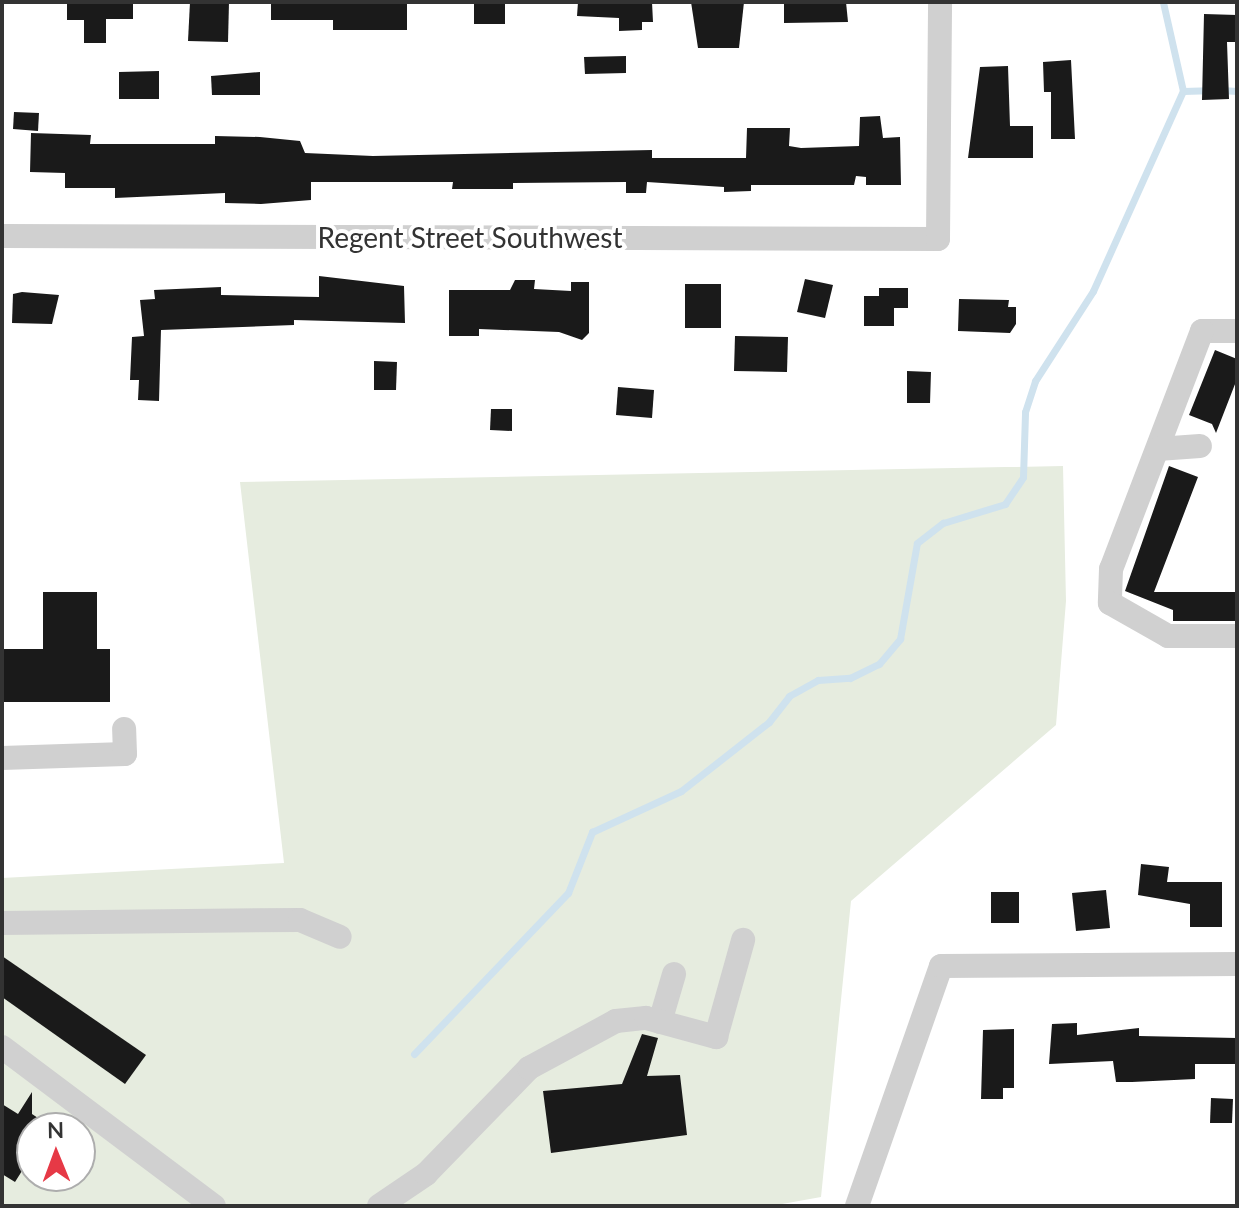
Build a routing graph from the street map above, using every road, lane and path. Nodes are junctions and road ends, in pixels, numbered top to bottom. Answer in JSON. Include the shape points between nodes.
{"nodes":[{"id":1,"x":940,"y":2,"type":"edge"},
{"id":2,"x":2,"y":236,"type":"edge"},
{"id":3,"x":1237,"y":331,"type":"edge"},
{"id":4,"x":1200,"y":446,"type":"dead end"},
{"id":5,"x":1158,"y":449,"type":"junction"},
{"id":6,"x":1237,"y":636,"type":"edge"},
{"id":7,"x":124,"y":729,"type":"dead end"},
{"id":8,"x":2,"y":758,"type":"edge"},
{"id":9,"x":2,"y":923,"type":"edge"},
{"id":10,"x":340,"y":937,"type":"dead end"},
{"id":11,"x":743,"y":940,"type":"dead end"},
{"id":12,"x":1237,"y":964,"type":"edge"},
{"id":13,"x":674,"y":974,"type":"dead end"},
{"id":14,"x":660,"y":1022,"type":"junction"},
{"id":15,"x":2,"y":1047,"type":"edge"},
{"id":16,"x":214,"y":1206,"type":"edge"},
{"id":17,"x":379,"y":1206,"type":"edge"},
{"id":18,"x":857,"y":1206,"type":"edge"}],
"edges":[{"from":1,"to":2,"type":"street","name":"Regent Street Southwest","via":[[938,239]]},
{"from":3,"to":5,"type":"street","via":[[1202,331]]},
{"from":4,"to":5,"type":"street"},
{"from":5,"to":6,"type":"street","via":[[1111,569],[1110,603],[1168,636]]},
{"from":7,"to":8,"type":"street","via":[[125,754]]},
{"from":9,"to":10,"type":"street","via":[[300,920]]},
{"from":11,"to":14,"type":"street","via":[[716,1037]]},
{"from":12,"to":18,"type":"street","via":[[941,966]]},
{"from":13,"to":14,"type":"street"},
{"from":14,"to":17,"type":"street","via":[[616,1021],[529,1068],[426,1174]]},
{"from":15,"to":16,"type":"street"}]}
